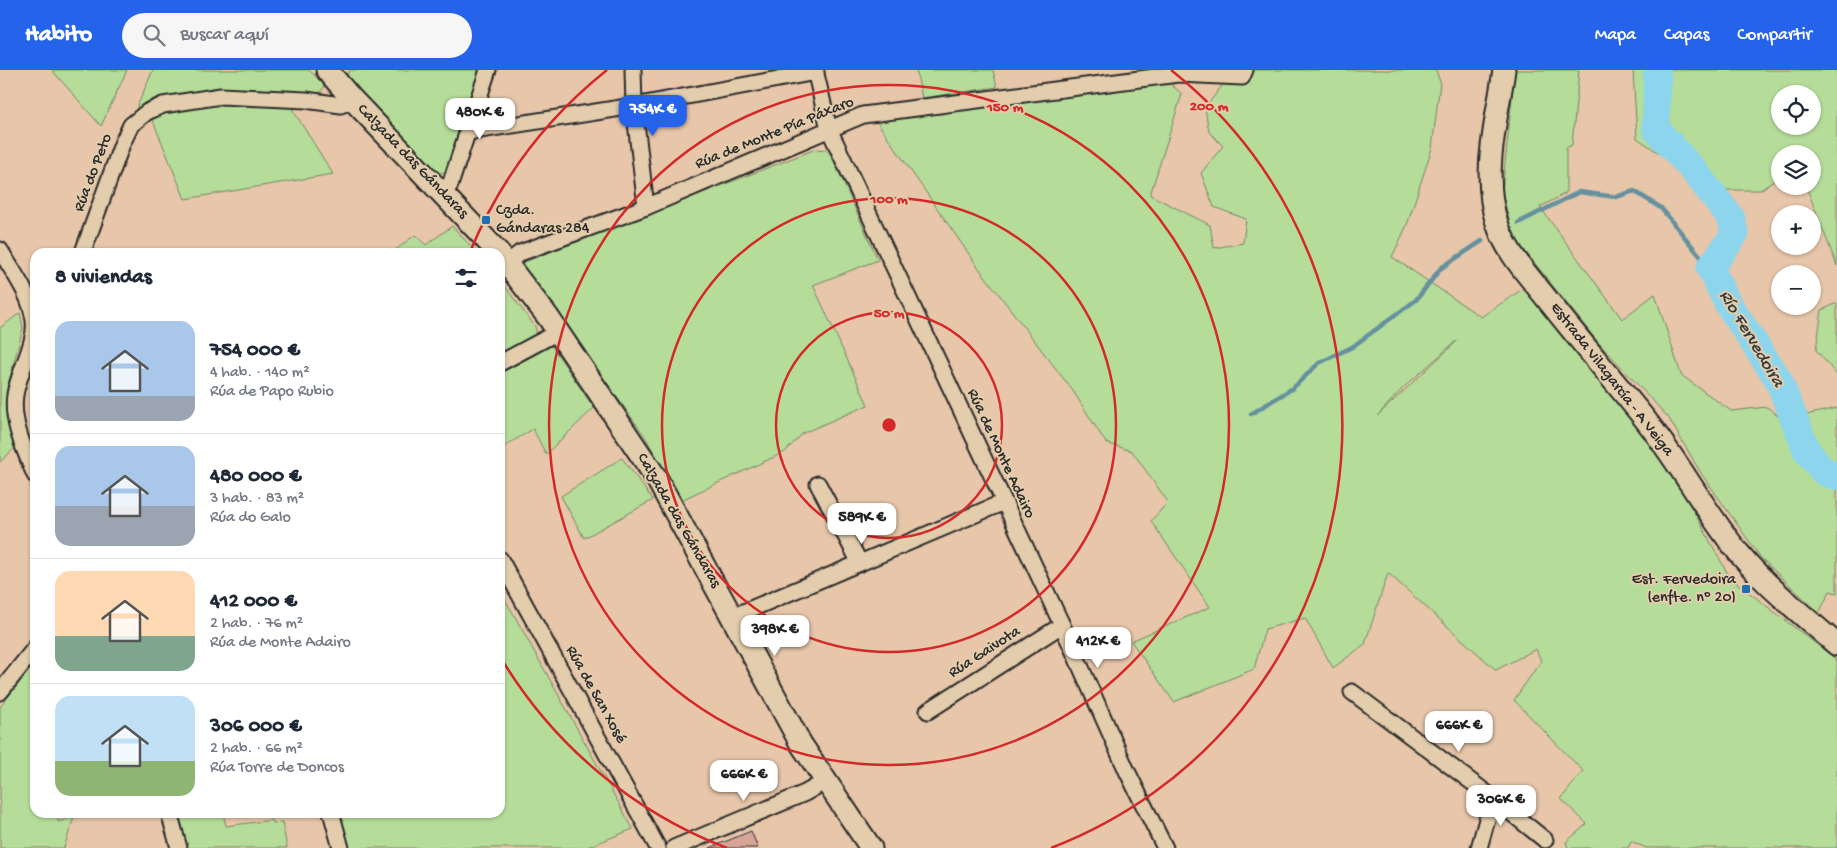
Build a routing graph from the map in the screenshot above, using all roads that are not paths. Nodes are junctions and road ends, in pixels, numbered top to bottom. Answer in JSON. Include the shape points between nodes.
{"nodes":[{"id":1,"x":327,"y":70,"type":"edge"},
{"id":2,"x":488,"y":70,"type":"edge"},
{"id":3,"x":633,"y":70,"type":"edge"},
{"id":4,"x":1245,"y":70,"type":"edge"},
{"id":5,"x":1504,"y":70,"type":"edge"},
{"id":6,"x":815,"y":71,"type":"edge"},
{"id":7,"x":1178,"y":72,"type":"edge"},
{"id":8,"x":351,"y":98,"type":"junction"},
{"id":9,"x":634,"y":106,"type":"junction"},
{"id":10,"x":829,"y":129,"type":"junction"},
{"id":11,"x":467,"y":132,"type":"junction"},
{"id":12,"x":443,"y":195,"type":"junction"},
{"id":13,"x":646,"y":207,"type":"junction"},
{"id":14,"x":84,"y":248,"type":"edge"},
{"id":15,"x":493,"y":248,"type":"edge"},
{"id":16,"x":0,"y":250,"type":"edge"},
{"id":17,"x":505,"y":256,"type":"edge"},
{"id":18,"x":505,"y":261,"type":"edge"},
{"id":19,"x":30,"y":307,"type":"edge"},
{"id":20,"x":558,"y":332,"type":"junction"},
{"id":21,"x":30,"y":345,"type":"edge"},
{"id":22,"x":505,"y":360,"type":"edge"},
{"id":23,"x":30,"y":463,"type":"edge"},
{"id":24,"x":818,"y":484,"type":"dead end"},
{"id":25,"x":1004,"y":502,"type":"junction"},
{"id":26,"x":860,"y":563,"type":"junction"},
{"id":27,"x":505,"y":569,"type":"edge"},
{"id":28,"x":732,"y":617,"type":"junction"},
{"id":29,"x":1062,"y":625,"type":"junction"},
{"id":30,"x":1837,"y":645,"type":"edge"},
{"id":31,"x":30,"y":654,"type":"edge"},
{"id":32,"x":0,"y":692,"type":"edge"},
{"id":33,"x":1352,"y":692,"type":"dead end"},
{"id":34,"x":928,"y":711,"type":"dead end"},
{"id":35,"x":826,"y":782,"type":"junction"},
{"id":36,"x":1493,"y":798,"type":"junction"},
{"id":37,"x":171,"y":818,"type":"edge"},
{"id":38,"x":333,"y":818,"type":"edge"},
{"id":39,"x":1545,"y":840,"type":"dead end"},
{"id":40,"x":179,"y":848,"type":"edge"},
{"id":41,"x":341,"y":848,"type":"edge"},
{"id":42,"x":658,"y":848,"type":"edge"},
{"id":43,"x":674,"y":848,"type":"edge"},
{"id":44,"x":871,"y":848,"type":"edge"},
{"id":45,"x":1165,"y":848,"type":"edge"},
{"id":46,"x":1479,"y":848,"type":"edge"}],
"edges":[{"from":1,"to":8,"type":"main road","name":"Calzada das Gándaras"},
{"from":2,"to":11,"type":"street"},
{"from":3,"to":9,"type":"street"},
{"from":4,"to":7,"type":"street","name":"Rúa de Monte Pía Páxaro","via":[[1242,77]]},
{"from":5,"to":30,"type":"main road","name":"Estrada Vilagarcía - A Veiga","via":[[1491,149],[1490,178],[1492,202],[1502,239],[1662,442],[1732,544],[1751,567]]},
{"from":6,"to":9,"type":"street"},
{"from":6,"to":10,"type":"street","name":"Rúa de Monte Adairo"},
{"from":7,"to":10,"type":"street","name":"Rúa de Monte Pía Páxaro","via":[[863,115]]},
{"from":8,"to":12,"type":"main road","name":"Calzada das Gándaras"},
{"from":8,"to":14,"type":"street","name":"Rúa do Peto","via":[[341,105],[221,96],[163,105],[147,112],[132,125],[122,144]]},
{"from":9,"to":11,"type":"street"},
{"from":9,"to":13,"type":"street"},
{"from":10,"to":13,"type":"street","name":"Rúa de Monte Pía Páxaro"},
{"from":10,"to":25,"type":"street","name":"Rúa de Monte Adairo"},
{"from":11,"to":12,"type":"street","via":[[450,185]]},
{"from":12,"to":15,"type":"main road","name":"Calzada das Gándaras"},
{"from":13,"to":17,"type":"street","name":"Rúa de Monte Pía Páxaro"},
{"from":16,"to":19,"type":"street"},
{"from":18,"to":20,"type":"main road","name":"Calzada das Gándaras"},
{"from":20,"to":22,"type":"street"},
{"from":20,"to":28,"type":"main road","name":"Calzada das Gándaras","via":[[657,479]]},
{"from":21,"to":23,"type":"street","via":[[14,404],[22,443]]},
{"from":24,"to":26,"type":"street"},
{"from":25,"to":26,"type":"street"},
{"from":25,"to":29,"type":"street","name":"Rúa de Monte Adairo"},
{"from":26,"to":28,"type":"street"},
{"from":27,"to":42,"type":"street","name":"Rúa de San Xosé"},
{"from":28,"to":35,"type":"main road","name":"Calzada das Gándaras"},
{"from":29,"to":34,"type":"street","name":"Rúa Gaivota"},
{"from":29,"to":45,"type":"street","name":"Rúa de Monte Adairo"},
{"from":31,"to":32,"type":"street"},
{"from":33,"to":36,"type":"street"},
{"from":35,"to":43,"type":"street"},
{"from":35,"to":44,"type":"main road","name":"Calzada das Gándaras"},
{"from":36,"to":39,"type":"street"},
{"from":36,"to":46,"type":"street"},
{"from":37,"to":40,"type":"street"},
{"from":38,"to":41,"type":"street"}]}
